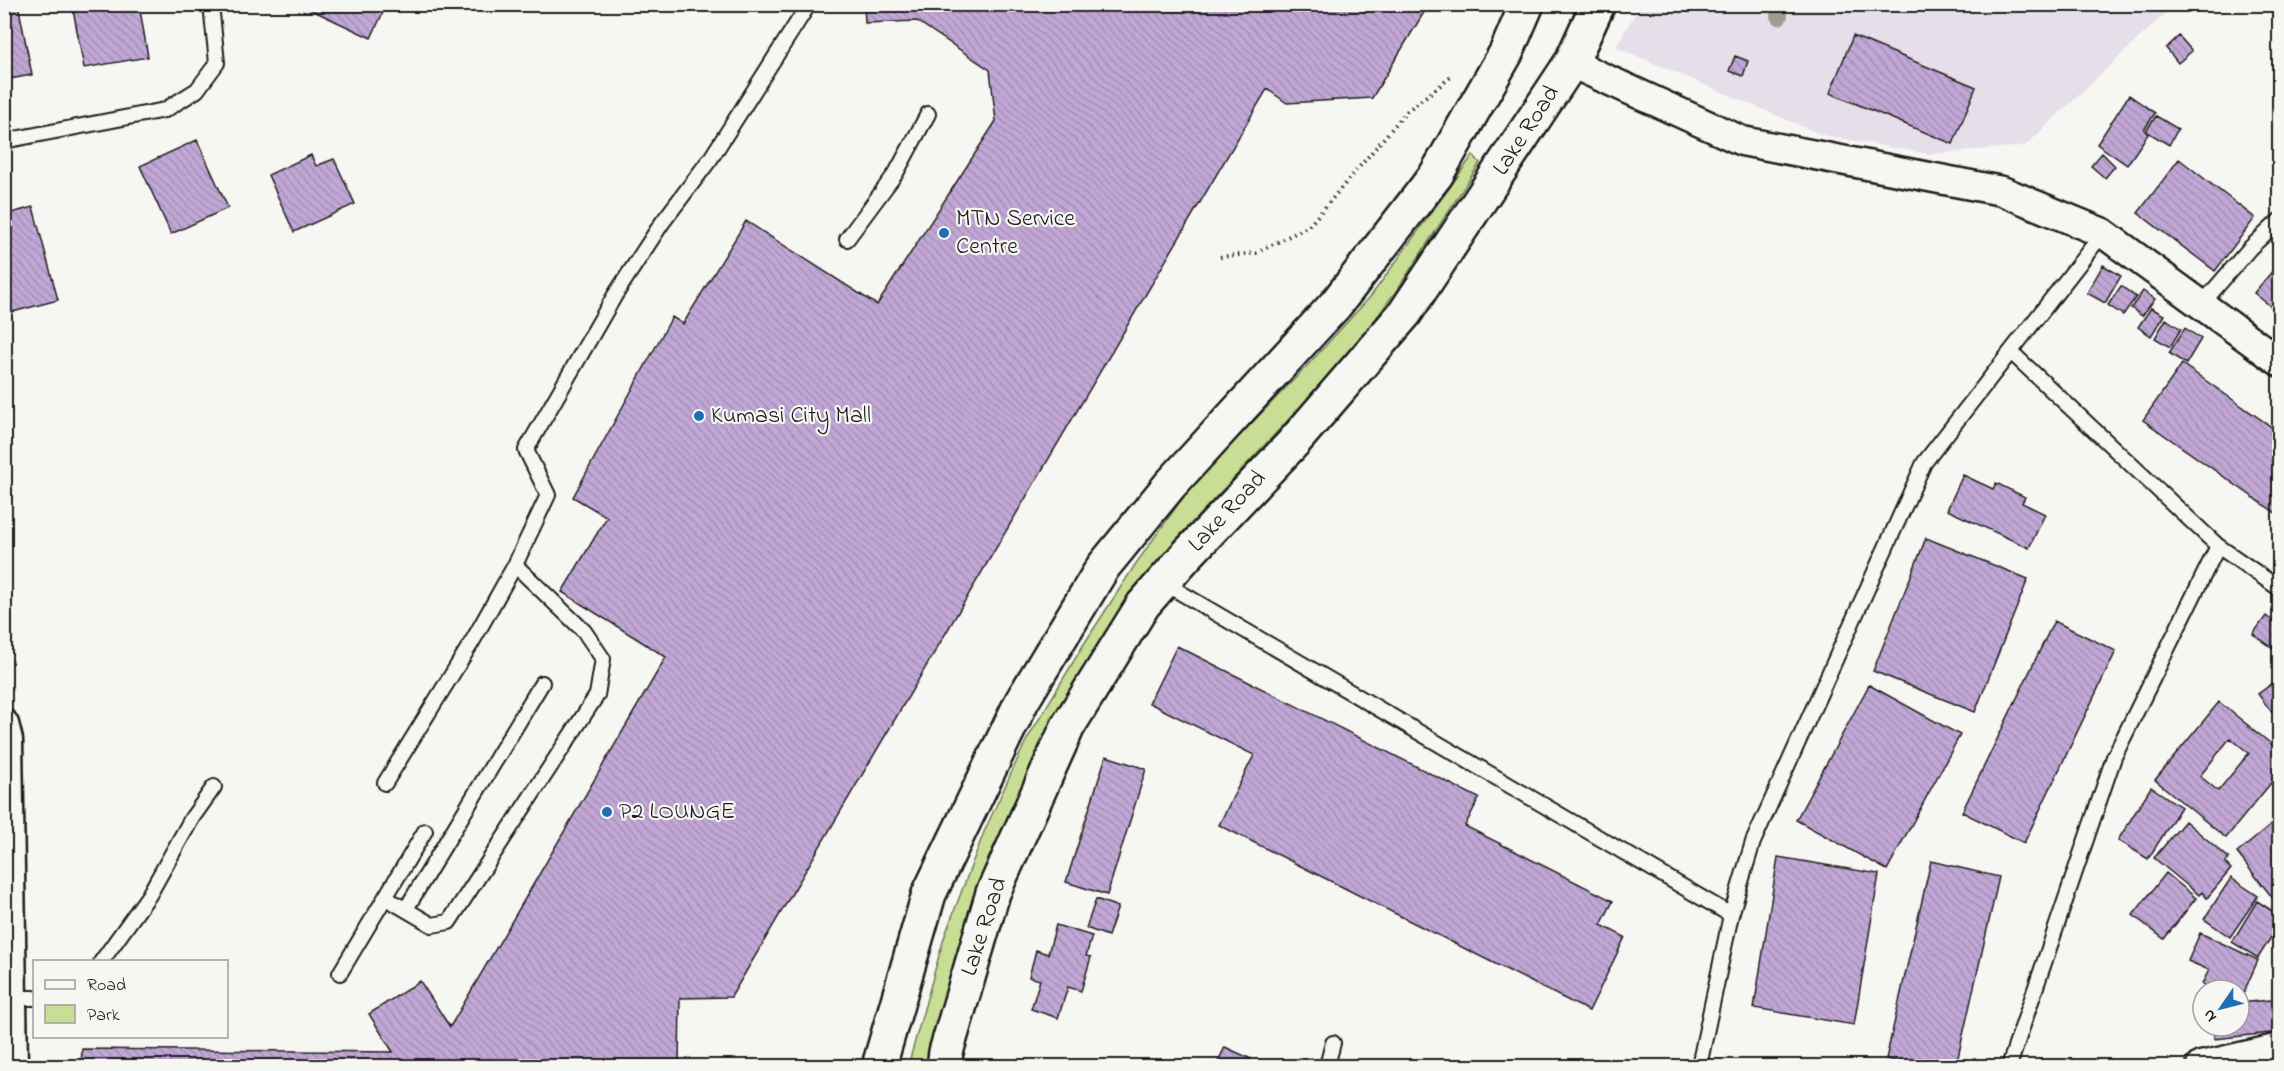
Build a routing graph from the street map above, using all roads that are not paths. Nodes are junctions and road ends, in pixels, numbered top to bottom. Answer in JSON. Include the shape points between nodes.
{"nodes":[{"id":1,"x":211,"y":4,"type":"edge"},
{"id":2,"x":809,"y":4,"type":"edge"},
{"id":3,"x":1527,"y":4,"type":"edge"},
{"id":4,"x":1598,"y":4,"type":"edge"},
{"id":5,"x":1571,"y":63,"type":"junction"},
{"id":6,"x":928,"y":114,"type":"dead end"},
{"id":7,"x":4,"y":141,"type":"edge"},
{"id":8,"x":2280,"y":220,"type":"edge"},
{"id":9,"x":2103,"y":233,"type":"junction"},
{"id":10,"x":847,"y":239,"type":"dead end"},
{"id":11,"x":2201,"y":305,"type":"junction"},
{"id":12,"x":2011,"y":352,"type":"junction"},
{"id":13,"x":2280,"y":362,"type":"edge"},
{"id":14,"x":2218,"y":546,"type":"junction"},
{"id":15,"x":514,"y":565,"type":"junction"},
{"id":16,"x":1164,"y":583,"type":"junction"},
{"id":17,"x":2280,"y":589,"type":"edge"},
{"id":18,"x":542,"y":683,"type":"dead end"},
{"id":19,"x":4,"y":724,"type":"edge"},
{"id":20,"x":385,"y":783,"type":"dead end"},
{"id":21,"x":214,"y":787,"type":"dead end"},
{"id":22,"x":425,"y":831,"type":"dead end"},
{"id":23,"x":386,"y":898,"type":"junction"},
{"id":24,"x":406,"y":909,"type":"junction"},
{"id":25,"x":1731,"y":915,"type":"junction"},
{"id":26,"x":102,"y":960,"type":"edge"},
{"id":27,"x":340,"y":973,"type":"dead end"},
{"id":28,"x":23,"y":998,"type":"edge"},
{"id":29,"x":1333,"y":1043,"type":"dead end"},
{"id":30,"x":2280,"y":1048,"type":"edge"},
{"id":31,"x":13,"y":1066,"type":"edge"},
{"id":32,"x":879,"y":1066,"type":"edge"},
{"id":33,"x":944,"y":1066,"type":"edge"},
{"id":34,"x":1327,"y":1066,"type":"edge"},
{"id":35,"x":1699,"y":1066,"type":"edge"},
{"id":36,"x":2008,"y":1066,"type":"edge"},
{"id":37,"x":2201,"y":1066,"type":"edge"}],
"edges":[{"from":1,"to":7,"type":"lane","via":[[217,63],[197,90],[165,110]]},
{"from":2,"to":15,"type":"lane","via":[[711,158],[615,295],[526,450],[548,495]]},
{"from":3,"to":32,"type":"main road","via":[[1506,53],[1436,175],[1336,304],[1170,485],[1103,567],[1022,701],[929,894]]},
{"from":4,"to":5,"type":"main road","name":"Lake Road"},
{"from":5,"to":9,"type":"street","via":[[1742,141],[2002,191]]},
{"from":5,"to":16,"type":"main road","name":"Lake Road","via":[[1405,313],[1293,443]]},
{"from":6,"to":10,"type":"lane","via":[[896,173]]},
{"from":8,"to":11,"type":"lane"},
{"from":9,"to":11,"type":"street"},
{"from":9,"to":12,"type":"lane"},
{"from":11,"to":13,"type":"street"},
{"from":12,"to":14,"type":"lane"},
{"from":12,"to":25,"type":"lane","via":[[1924,463],[1753,842]]},
{"from":14,"to":17,"type":"lane"},
{"from":14,"to":36,"type":"lane","via":[[2114,757]]},
{"from":15,"to":20,"type":"lane","via":[[472,642]]},
{"from":15,"to":24,"type":"lane","via":[[584,631],[603,659],[597,694],[449,922],[432,925]]},
{"from":16,"to":25,"type":"lane"},
{"from":16,"to":33,"type":"main road","name":"Lake Road","via":[[1143,605],[1064,736],[993,893]]},
{"from":18,"to":24,"type":"lane"},
{"from":19,"to":28,"type":"street"},
{"from":21,"to":26,"type":"lane","via":[[148,895]]},
{"from":22,"to":23,"type":"lane"},
{"from":23,"to":24,"type":"lane"},
{"from":23,"to":27,"type":"lane"},
{"from":25,"to":35,"type":"lane"},
{"from":28,"to":31,"type":"street"},
{"from":29,"to":34,"type":"lane"},
{"from":30,"to":37,"type":"street"}]}
